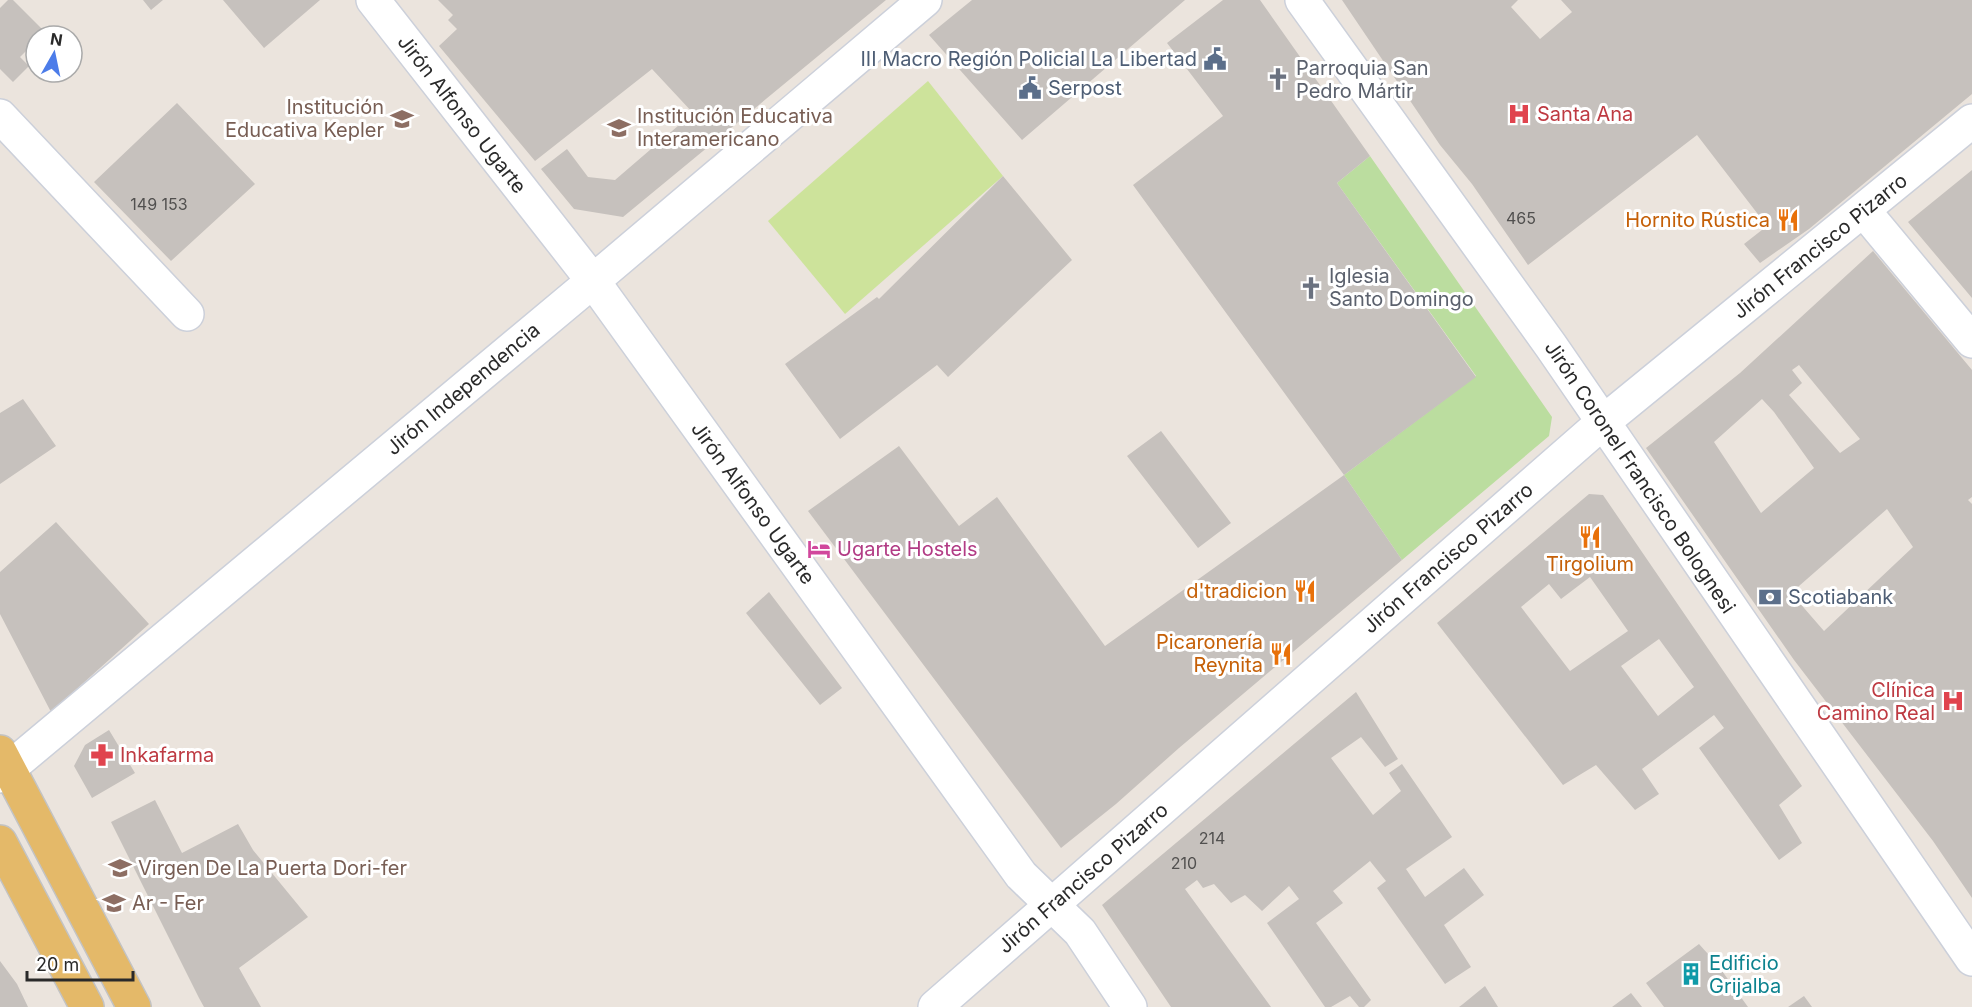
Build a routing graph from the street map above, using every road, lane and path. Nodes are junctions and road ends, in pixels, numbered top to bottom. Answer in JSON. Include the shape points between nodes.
{"nodes":[{"id":1,"x":372,"y":0,"type":"edge"},
{"id":2,"x":925,"y":0,"type":"edge"},
{"id":3,"x":1302,"y":0,"type":"edge"},
{"id":4,"x":0,"y":116,"type":"edge"},
{"id":5,"x":1972,"y":122,"type":"edge"},
{"id":6,"x":1864,"y":211,"type":"junction"},
{"id":7,"x":592,"y":281,"type":"junction"},
{"id":8,"x":187,"y":314,"type":"dead end"},
{"id":9,"x":1972,"y":341,"type":"edge"},
{"id":10,"x":1602,"y":423,"type":"junction"},
{"id":11,"x":3,"y":765,"type":"edge"},
{"id":12,"x":0,"y":842,"type":"edge"},
{"id":13,"x":1052,"y":905,"type":"junction"},
{"id":14,"x":1972,"y":959,"type":"edge"},
{"id":15,"x":87,"y":1007,"type":"edge"},
{"id":16,"x":134,"y":1007,"type":"edge"},
{"id":17,"x":935,"y":1007,"type":"edge"},
{"id":18,"x":1131,"y":1007,"type":"edge"}],
"edges":[{"from":1,"to":7,"type":"street","name":"Jirón Alfonso Ugarte"},
{"from":2,"to":7,"type":"street","name":"Jirón Independencia"},
{"from":3,"to":10,"type":"street","name":"Jirón Coronel Francisco Bolognesi"},
{"from":4,"to":8,"type":"street"},
{"from":5,"to":6,"type":"street","name":"Jirón Francisco Pizarro"},
{"from":6,"to":9,"type":"street"},
{"from":6,"to":10,"type":"street","name":"Jirón Francisco Pizarro"},
{"from":7,"to":11,"type":"street","name":"Jirón Independencia"},
{"from":7,"to":13,"type":"street","name":"Jirón Alfonso Ugarte","via":[[1021,875]]},
{"from":10,"to":13,"type":"street","name":"Jirón Francisco Pizarro"},
{"from":10,"to":14,"type":"street","name":"Jirón Coronel Francisco Bolognesi"},
{"from":11,"to":16,"type":"main road"},
{"from":12,"to":15,"type":"main road"},
{"from":13,"to":17,"type":"street","name":"Jirón Francisco Pizarro"},
{"from":13,"to":18,"type":"street","name":"Jirón Alfonso Ugarte","via":[[1080,932]]}]}
